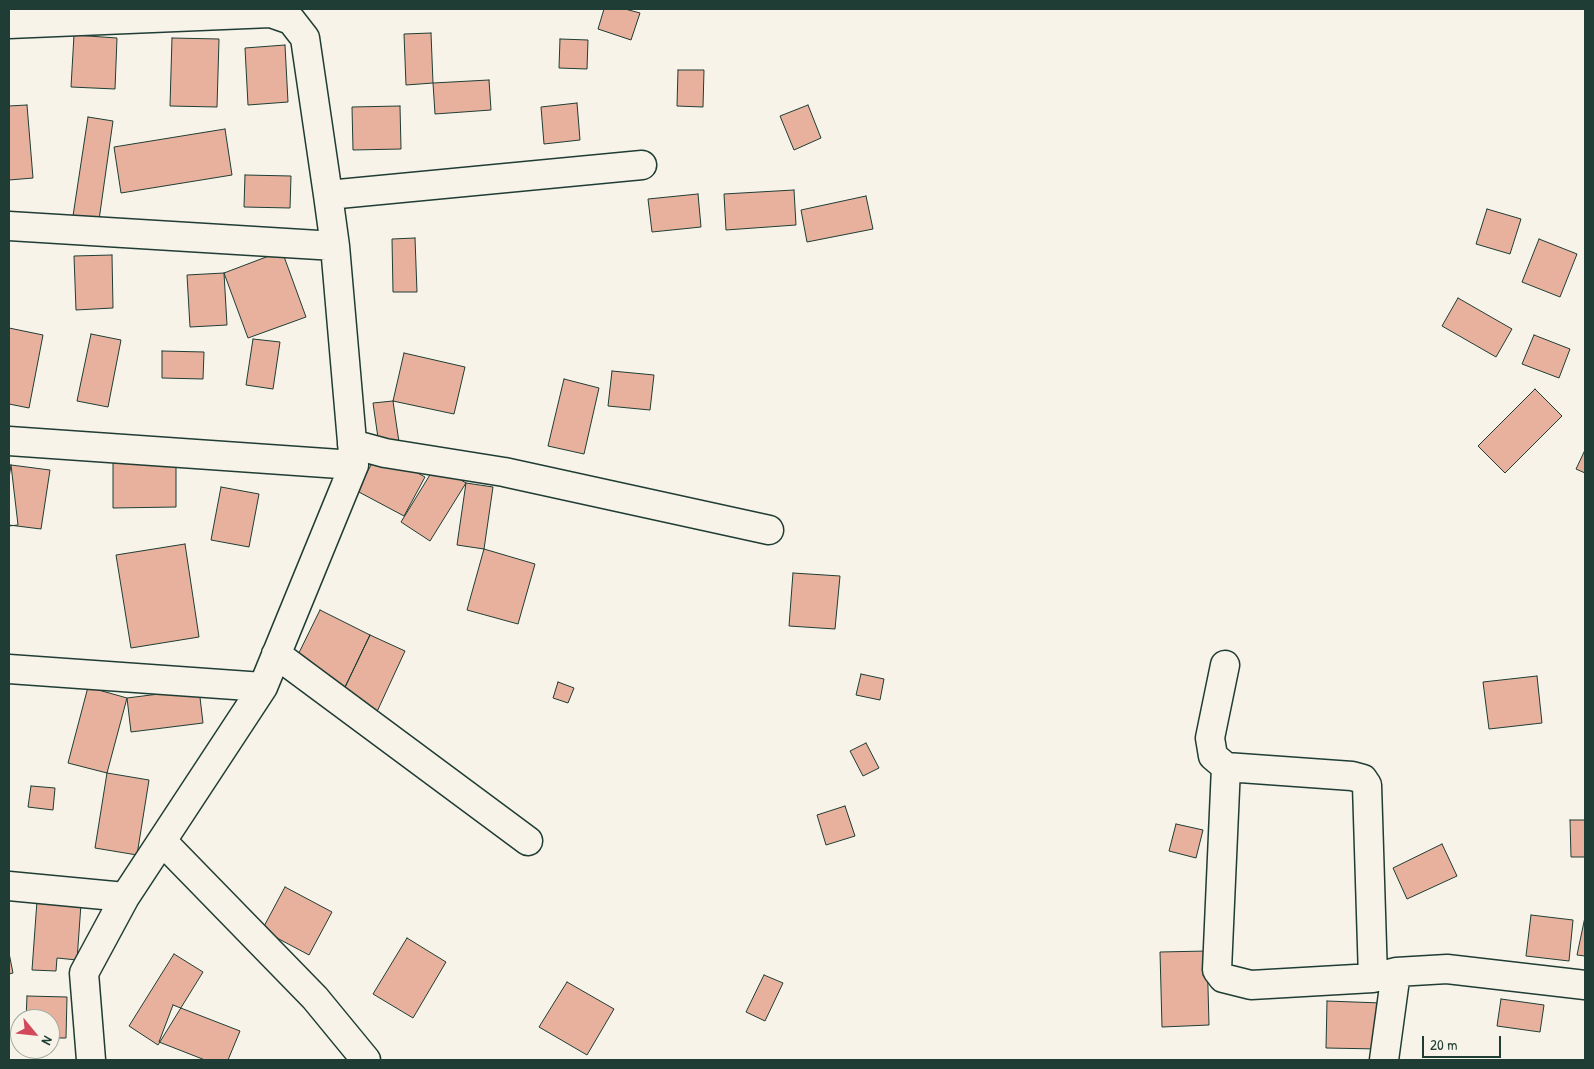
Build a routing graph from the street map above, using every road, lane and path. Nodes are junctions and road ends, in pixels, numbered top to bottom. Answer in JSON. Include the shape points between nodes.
{"nodes":[{"id":1,"x":88,"y":14,"type":"edge"},
{"id":2,"x":9,"y":24,"type":"edge"},
{"id":3,"x":642,"y":165,"type":"dead end"},
{"id":4,"x":328,"y":195,"type":"junction"},
{"id":5,"x":9,"y":226,"type":"edge"},
{"id":6,"x":335,"y":246,"type":"junction"},
{"id":7,"x":9,"y":441,"type":"edge"},
{"id":8,"x":353,"y":454,"type":"junction"},
{"id":9,"x":769,"y":530,"type":"dead end"},
{"id":10,"x":276,"y":654,"type":"junction"},
{"id":11,"x":1225,"y":665,"type":"dead end"},
{"id":12,"x":9,"y":669,"type":"edge"},
{"id":13,"x":263,"y":687,"type":"junction"},
{"id":14,"x":1226,"y":767,"type":"junction"},
{"id":15,"x":162,"y":841,"type":"junction"},
{"id":16,"x":528,"y":841,"type":"dead end"},
{"id":17,"x":9,"y":886,"type":"edge"},
{"id":18,"x":125,"y":897,"type":"junction"},
{"id":19,"x":1385,"y":975,"type":"junction"},
{"id":20,"x":1585,"y":985,"type":"edge"},
{"id":21,"x":91,"y":1060,"type":"edge"},
{"id":22,"x":366,"y":1060,"type":"edge"},
{"id":23,"x":1384,"y":1060,"type":"edge"}],
"edges":[{"from":1,"to":2,"type":"street"},
{"from":1,"to":4,"type":"street","via":[[271,13],[292,20],[305,38]]},
{"from":3,"to":4,"type":"street"},
{"from":4,"to":6,"type":"street"},
{"from":5,"to":6,"type":"street"},
{"from":6,"to":8,"type":"street"},
{"from":7,"to":8,"type":"street"},
{"from":8,"to":9,"type":"street","via":[[385,453],[504,472]]},
{"from":8,"to":10,"type":"street"},
{"from":10,"to":13,"type":"street"},
{"from":10,"to":16,"type":"street"},
{"from":11,"to":14,"type":"street","via":[[1210,738],[1214,756]]},
{"from":12,"to":13,"type":"street"},
{"from":13,"to":15,"type":"street"},
{"from":14,"to":19,"type":"street","via":[[1363,779],[1367,785]]},
{"from":14,"to":19,"type":"street","via":[[1217,970],[1222,978],[1251,986]]},
{"from":15,"to":18,"type":"street"},
{"from":15,"to":22,"type":"street","via":[[315,998]]},
{"from":17,"to":18,"type":"street"},
{"from":18,"to":21,"type":"street","via":[[84,973]]},
{"from":19,"to":20,"type":"street","via":[[1447,970]]},
{"from":19,"to":23,"type":"street"}]}
